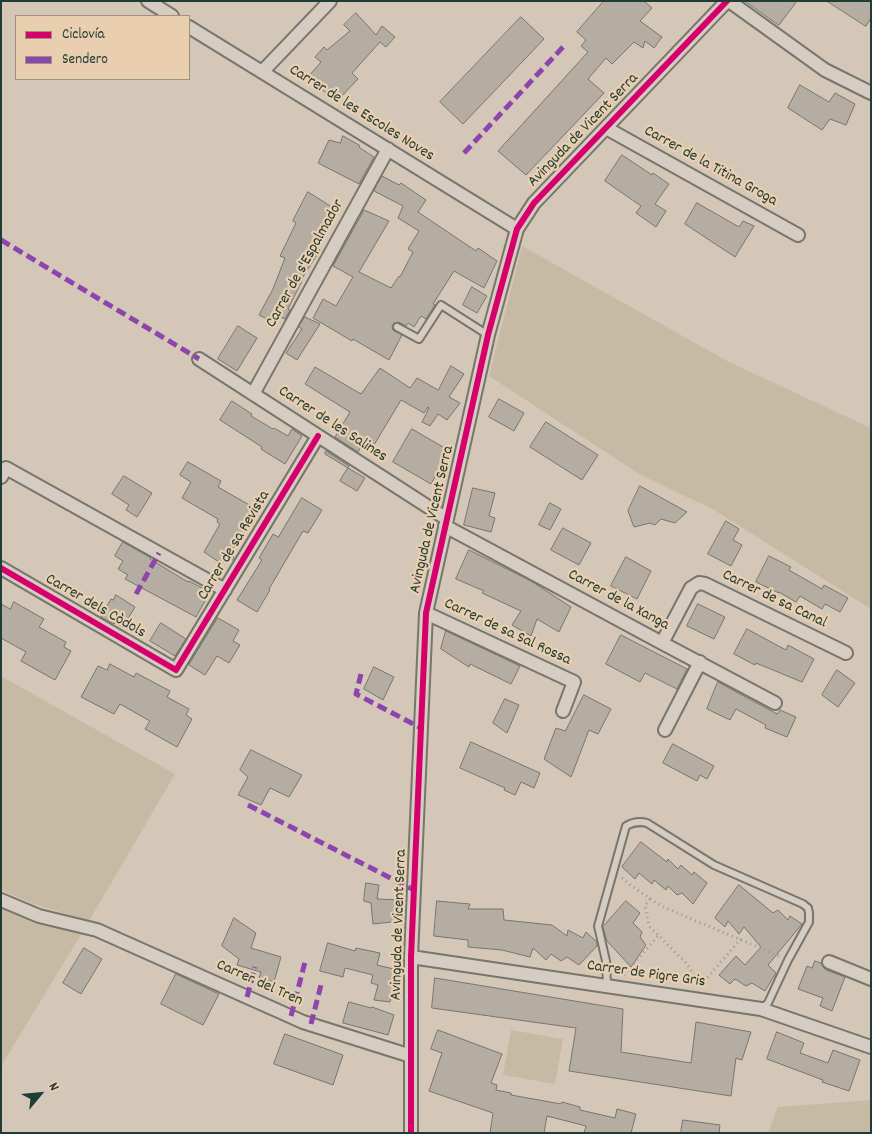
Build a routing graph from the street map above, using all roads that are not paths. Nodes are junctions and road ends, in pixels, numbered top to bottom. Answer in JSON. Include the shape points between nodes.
{"nodes":[{"id":1,"x":148,"y":1,"type":"edge"},
{"id":2,"x":330,"y":1,"type":"edge"},
{"id":3,"x":728,"y":1,"type":"edge"},
{"id":4,"x":170,"y":15,"type":"edge"},
{"id":5,"x":190,"y":28,"type":"edge"},
{"id":6,"x":262,"y":72,"type":"junction"},
{"id":7,"x":871,"y":93,"type":"edge"},
{"id":8,"x":606,"y":128,"type":"junction"},
{"id":9,"x":388,"y":149,"type":"junction"},
{"id":10,"x":517,"y":229,"type":"junction"},
{"id":11,"x":798,"y":236,"type":"dead end"},
{"id":12,"x":397,"y":327,"type":"dead end"},
{"id":13,"x":488,"y":335,"type":"junction"},
{"id":14,"x":199,"y":359,"type":"dead end"},
{"id":15,"x":253,"y":394,"type":"junction"},
{"id":16,"x":318,"y":436,"type":"junction"},
{"id":17,"x":1,"y":477,"type":"edge"},
{"id":18,"x":446,"y":522,"type":"junction"},
{"id":19,"x":1,"y":568,"type":"edge"},
{"id":20,"x":225,"y":590,"type":"junction"},
{"id":21,"x":426,"y":613,"type":"junction"},
{"id":22,"x":662,"y":643,"type":"junction"},
{"id":23,"x":846,"y":653,"type":"dead end"},
{"id":24,"x":700,"y":662,"type":"junction"},
{"id":25,"x":176,"y":670,"type":"joint"},
{"id":26,"x":775,"y":703,"type":"dead end"},
{"id":27,"x":564,"y":711,"type":"dead end"},
{"id":28,"x":665,"y":730,"type":"dead end"},
{"id":29,"x":1,"y":900,"type":"edge"},
{"id":30,"x":411,"y":957,"type":"junction"},
{"id":31,"x":829,"y":962,"type":"dead end"},
{"id":32,"x":871,"y":979,"type":"edge"},
{"id":33,"x":607,"y":986,"type":"junction"},
{"id":34,"x":761,"y":1009,"type":"junction"},
{"id":35,"x":871,"y":1047,"type":"edge"},
{"id":36,"x":411,"y":1056,"type":"junction"},
{"id":37,"x":411,"y":1133,"type":"edge"}],
"edges":[{"from":1,"to":4,"type":"street"},
{"from":2,"to":6,"type":"street"},
{"from":3,"to":7,"type":"street","via":[[826,70]]},
{"from":3,"to":8,"type":"street","name":"Avinguda de Vicent Serra"},
{"from":5,"to":6,"type":"street","name":"Carrer de les Escoles Noves"},
{"from":6,"to":9,"type":"street","name":"Carrer de les Escoles Noves"},
{"from":8,"to":10,"type":"street","name":"Avinguda de Vicent Serra","via":[[534,203]]},
{"from":8,"to":11,"type":"street","name":"Carrer de la Titina Groga"},
{"from":9,"to":10,"type":"street","name":"Carrer de les Escoles Noves"},
{"from":9,"to":15,"type":"street","name":"Carrer de s'Espalmador"},
{"from":10,"to":13,"type":"street","name":"Avinguda de Vicent Serra"},
{"from":12,"to":13,"type":"lane","via":[[420,338],[441,305]]},
{"from":13,"to":18,"type":"street","name":"Avinguda de Vicent Serra"},
{"from":14,"to":15,"type":"street","name":"Carrer de les Salines"},
{"from":15,"to":16,"type":"street","name":"Carrer de les Salines"},
{"from":16,"to":18,"type":"street","name":"Carrer de les Salines"},
{"from":16,"to":20,"type":"street","name":"Carrer de sa Revista"},
{"from":17,"to":20,"type":"street","via":[[6,468]]},
{"from":18,"to":21,"type":"street","name":"Avinguda de Vicent Serra"},
{"from":18,"to":22,"type":"street","name":"Carrer de la Xanga"},
{"from":19,"to":25,"type":"street","name":"Carrer dels Còdols"},
{"from":20,"to":25,"type":"street","name":"Carrer de sa Revista"},
{"from":21,"to":27,"type":"street","name":"Carrer de sa Sal Rossa","via":[[574,682]]},
{"from":21,"to":30,"type":"street","name":"Avinguda de Vicent Serra"},
{"from":22,"to":23,"type":"street","name":"Carrer de sa Canal","via":[[691,588],[699,583]]},
{"from":22,"to":24,"type":"street","name":"Carrer de la Xanga"},
{"from":24,"to":26,"type":"street","name":"Carrer de la Xanga"},
{"from":24,"to":28,"type":"street"},
{"from":29,"to":36,"type":"street","name":"Carrer del Tren","via":[[39,916],[97,930],[303,1022]]},
{"from":30,"to":33,"type":"street","name":"Carrer de Pigre Gris"},
{"from":30,"to":36,"type":"street","name":"Avinguda de Vicent Serra"},
{"from":31,"to":32,"type":"street"},
{"from":33,"to":34,"type":"street","name":"Carrer de Pigre Gris"},
{"from":33,"to":34,"type":"lane","via":[[606,961],[598,926],[626,826],[640,821],[714,865],[808,908],[809,922],[768,1004]]},
{"from":34,"to":35,"type":"street","name":"Carrer de Pigre Gris"},
{"from":36,"to":37,"type":"street","name":"Avinguda de Vicent Serra"}]}
